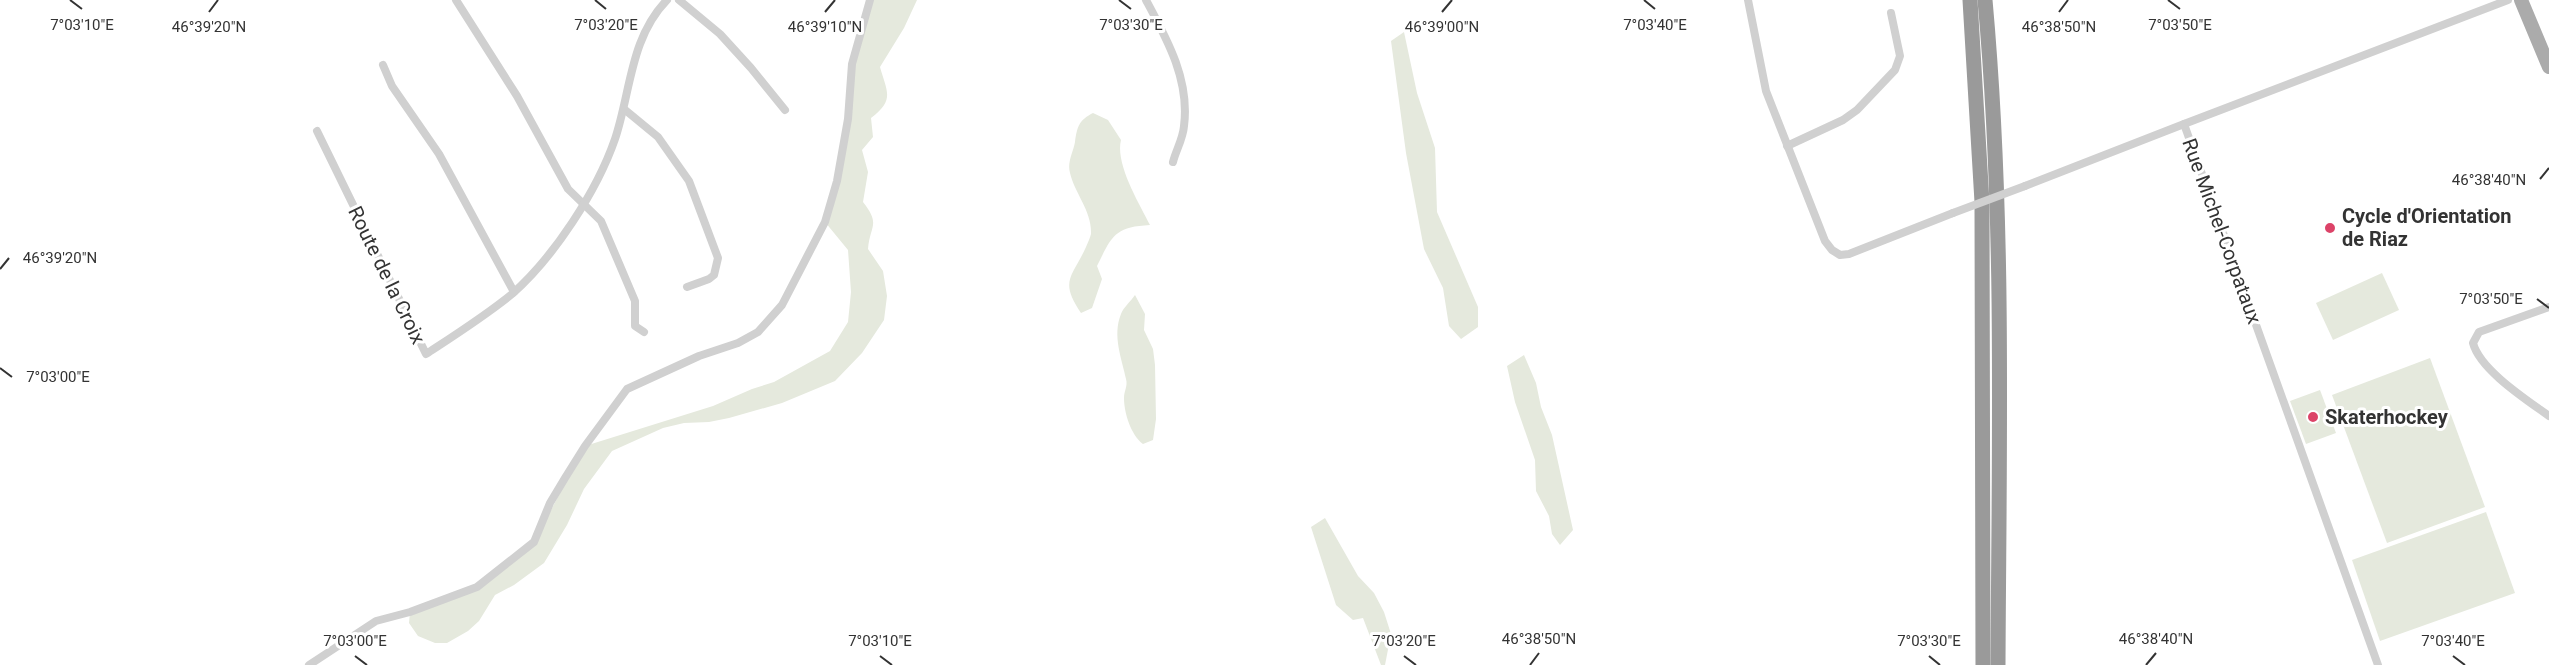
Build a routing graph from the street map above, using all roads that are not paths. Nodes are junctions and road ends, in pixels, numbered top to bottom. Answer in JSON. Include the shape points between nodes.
{"nodes":[{"id":1,"x":456,"y":0,"type":"edge"},
{"id":2,"x":667,"y":0,"type":"edge"},
{"id":3,"x":679,"y":0,"type":"edge"},
{"id":4,"x":870,"y":0,"type":"edge"},
{"id":5,"x":1146,"y":0,"type":"edge"},
{"id":6,"x":1748,"y":0,"type":"edge"},
{"id":7,"x":1970,"y":0,"type":"edge"},
{"id":8,"x":1985,"y":0,"type":"edge"},
{"id":9,"x":2508,"y":0,"type":"edge"},
{"id":10,"x":2521,"y":0,"type":"edge"},
{"id":11,"x":1891,"y":13,"type":"dead end"},
{"id":12,"x":383,"y":65,"type":"dead end"},
{"id":13,"x":2549,"y":67,"type":"edge"},
{"id":14,"x":624,"y":109,"type":"junction"},
{"id":15,"x":785,"y":110,"type":"dead end"},
{"id":16,"x":2184,"y":124,"type":"junction"},
{"id":17,"x":317,"y":131,"type":"dead end"},
{"id":18,"x":1787,"y":146,"type":"junction"},
{"id":19,"x":1173,"y":162,"type":"dead end"},
{"id":20,"x":584,"y":205,"type":"junction"},
{"id":21,"x":687,"y":287,"type":"dead end"},
{"id":22,"x":514,"y":292,"type":"junction"},
{"id":23,"x":2549,"y":308,"type":"edge"},
{"id":24,"x":644,"y":332,"type":"dead end"},
{"id":25,"x":2549,"y":416,"type":"edge"},
{"id":26,"x":309,"y":665,"type":"edge"},
{"id":27,"x":1983,"y":665,"type":"edge"},
{"id":28,"x":1998,"y":665,"type":"edge"},
{"id":29,"x":2378,"y":665,"type":"edge"}],
"edges":[{"from":1,"to":20,"type":"street","via":[[517,96],[568,189]]},
{"from":2,"to":14,"type":"street","name":"Route de la Croix","via":[[654,13],[638,46]]},
{"from":3,"to":15,"type":"street","via":[[720,34]]},
{"from":4,"to":26,"type":"street","via":[[852,64],[848,119],[837,181],[825,222],[782,305],[758,332],[738,343],[627,389],[565,478],[534,542],[477,587],[376,621]]},
{"from":5,"to":19,"type":"street","via":[[1178,66],[1184,126]]},
{"from":6,"to":18,"type":"street","via":[[1760,71]]},
{"from":7,"to":27,"type":"highway","via":[[1982,213]]},
{"from":8,"to":28,"type":"highway","via":[[1997,201]]},
{"from":9,"to":16,"type":"street","name":"Rue Michel-Corpataux"},
{"from":10,"to":13,"type":"main road"},
{"from":11,"to":18,"type":"street","via":[[1900,56],[1894,70],[1843,120]]},
{"from":12,"to":22,"type":"street","via":[[392,86],[439,154]]},
{"from":14,"to":20,"type":"street","name":"Route de la Croix","via":[[603,168]]},
{"from":14,"to":21,"type":"street","via":[[658,137],[689,181],[718,258],[714,275]]},
{"from":16,"to":18,"type":"street","bridge":true,"via":[[1840,255],[1826,241]]},
{"from":16,"to":29,"type":"street","name":"Rue Michel-Corpataux"},
{"from":17,"to":22,"type":"street","name":"Route de la Croix","via":[[426,354]]},
{"from":20,"to":22,"type":"street","name":"Route de la Croix"},
{"from":20,"to":24,"type":"street","via":[[601,221],[635,301],[635,326]]},
{"from":23,"to":25,"type":"street","via":[[2479,332],[2472,343],[2495,374]]}]}
